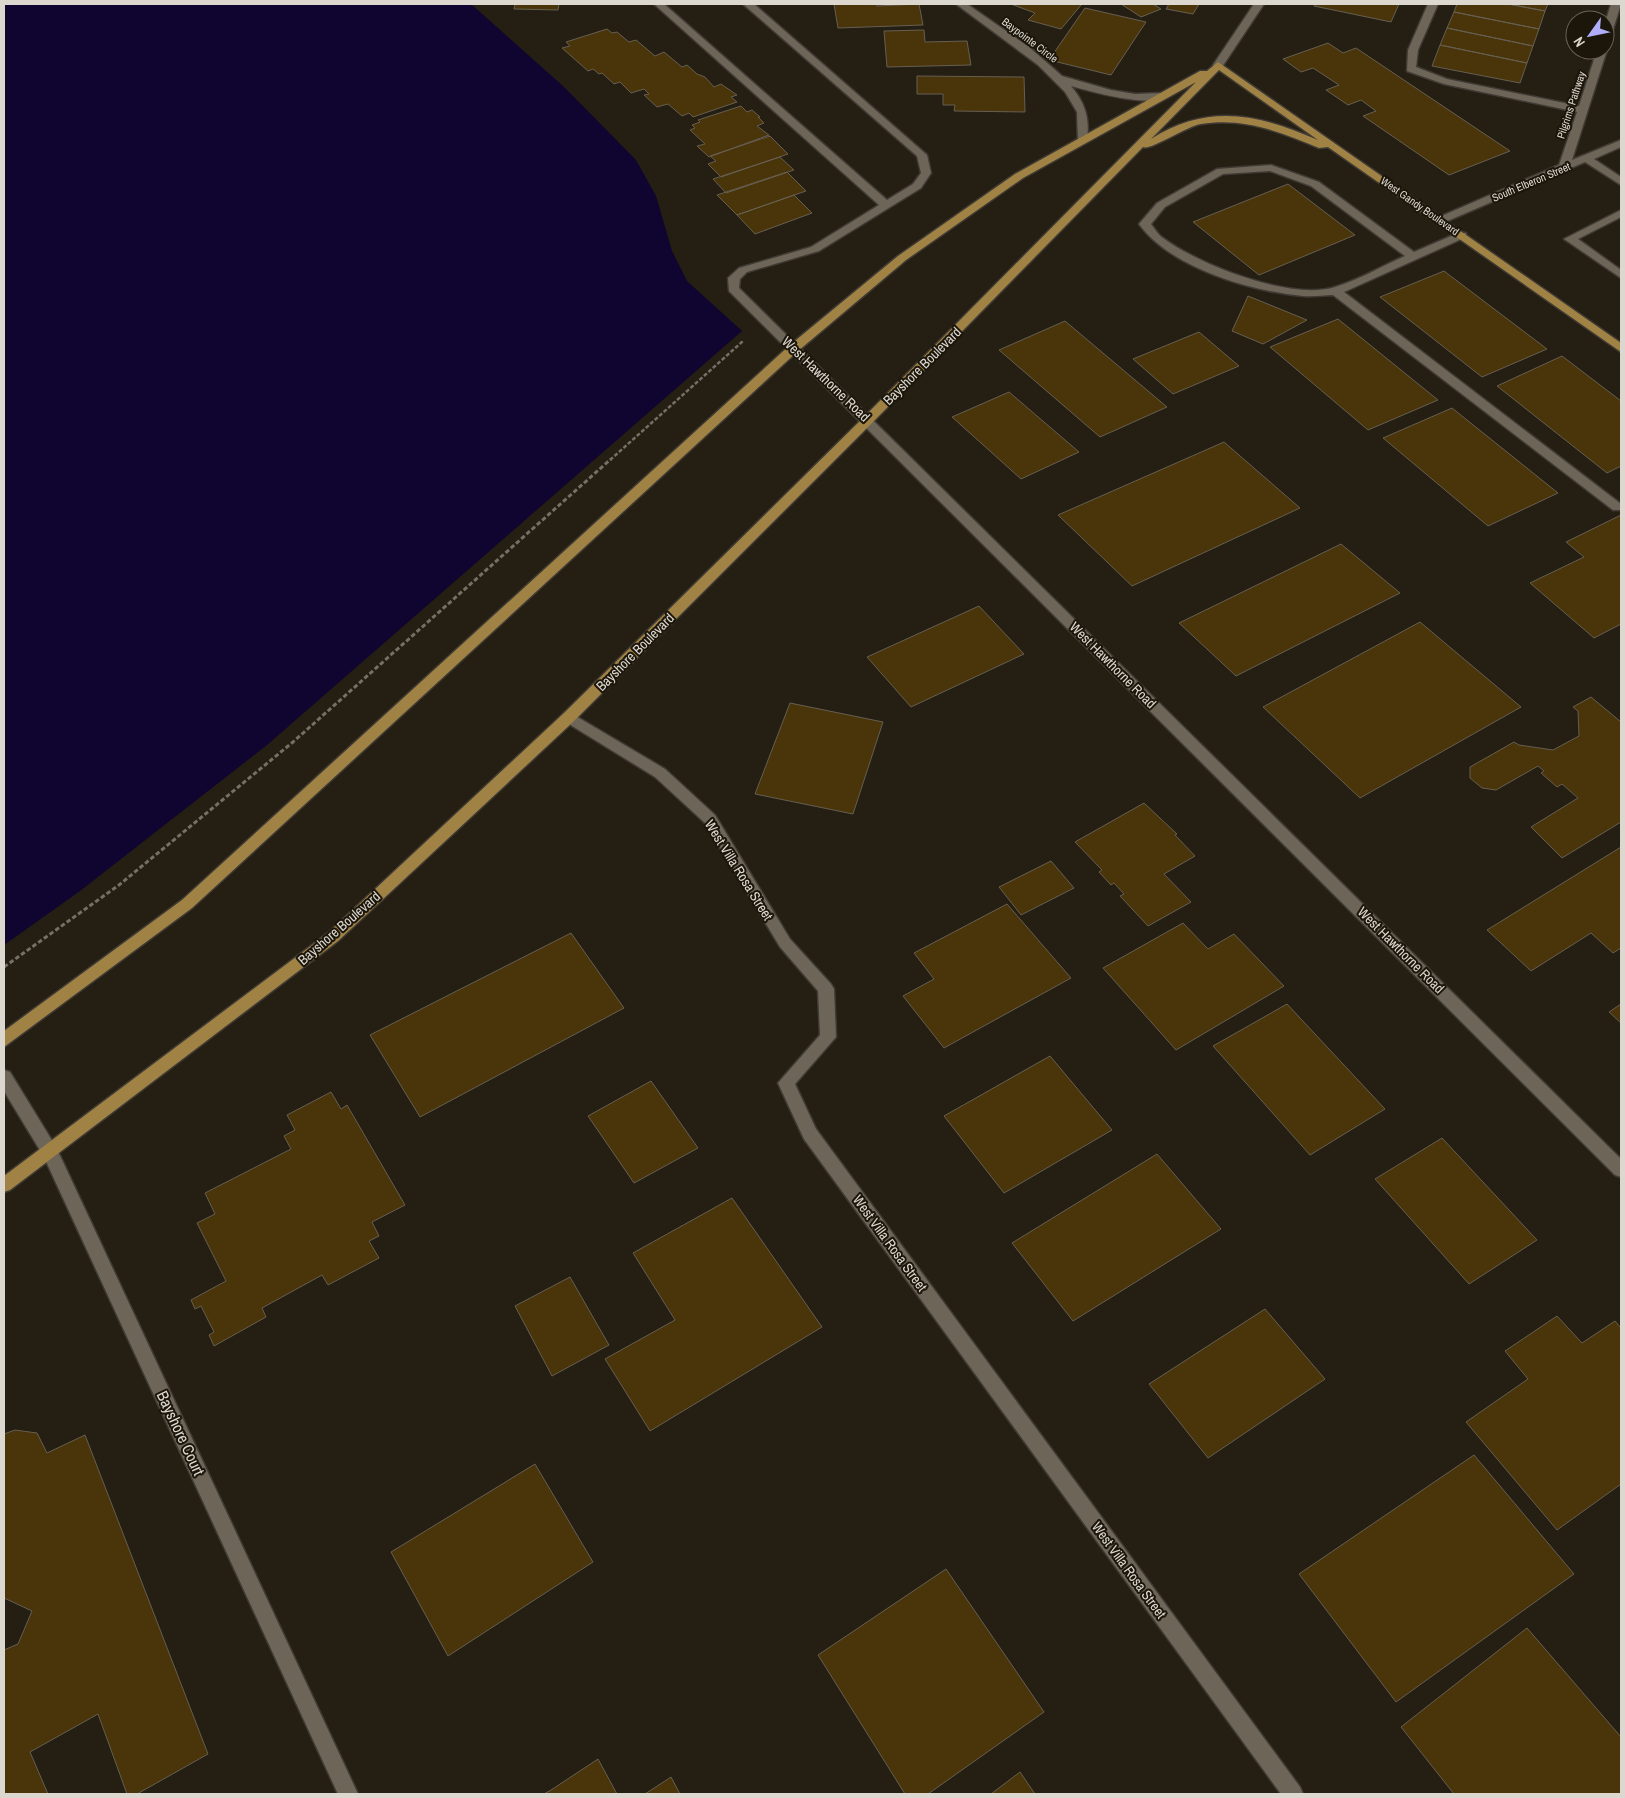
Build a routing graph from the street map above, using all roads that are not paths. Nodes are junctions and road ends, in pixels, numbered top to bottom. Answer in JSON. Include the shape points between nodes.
{"nodes":[{"id":1,"x":660,"y":4,"type":"edge"},
{"id":2,"x":748,"y":4,"type":"edge"},
{"id":3,"x":961,"y":4,"type":"edge"},
{"id":4,"x":1259,"y":4,"type":"edge"},
{"id":5,"x":1433,"y":4,"type":"edge"},
{"id":6,"x":1599,"y":60,"type":"edge"},
{"id":7,"x":1218,"y":65,"type":"junction"},
{"id":8,"x":1061,"y":79,"type":"junction"},
{"id":9,"x":1161,"y":96,"type":"junction"},
{"id":10,"x":1582,"y":110,"type":"junction"},
{"id":11,"x":1082,"y":140,"type":"junction"},
{"id":12,"x":1621,"y":143,"type":"edge"},
{"id":13,"x":1128,"y":156,"type":"junction"},
{"id":14,"x":1586,"y":158,"type":"junction"},
{"id":15,"x":1353,"y":159,"type":"junction"},
{"id":16,"x":1564,"y":168,"type":"junction"},
{"id":17,"x":1621,"y":182,"type":"edge"},
{"id":18,"x":886,"y":205,"type":"junction"},
{"id":19,"x":1621,"y":213,"type":"edge"},
{"id":20,"x":1441,"y":220,"type":"junction"},
{"id":21,"x":1462,"y":235,"type":"junction"},
{"id":22,"x":1413,"y":257,"type":"junction"},
{"id":23,"x":1621,"y":275,"type":"edge"},
{"id":24,"x":1336,"y":291,"type":"junction"},
{"id":25,"x":794,"y":348,"type":"junction"},
{"id":26,"x":1621,"y":348,"type":"edge"},
{"id":27,"x":868,"y":420,"type":"junction"},
{"id":28,"x":1617,"y":507,"type":"dead end"},
{"id":29,"x":569,"y":717,"type":"junction"},
{"id":30,"x":4,"y":1040,"type":"edge"},
{"id":31,"x":4,"y":1077,"type":"edge"},
{"id":32,"x":50,"y":1152,"type":"junction"},
{"id":33,"x":1621,"y":1170,"type":"edge"},
{"id":34,"x":4,"y":1185,"type":"edge"},
{"id":35,"x":348,"y":1794,"type":"edge"},
{"id":36,"x":1293,"y":1794,"type":"edge"}],
"edges":[{"from":1,"to":18,"type":"street"},
{"from":2,"to":18,"type":"street","name":"West Hawthorne Road","via":[[922,155],[926,173],[917,186]]},
{"from":3,"to":8,"type":"street","name":"Baypointe Circle"},
{"from":4,"to":7,"type":"street","name":"Bayshore Boulevard"},
{"from":5,"to":10,"type":"street","via":[[1413,50],[1411,69],[1444,81]]},
{"from":6,"to":10,"type":"street","name":"Pilgrims Pathway"},
{"from":7,"to":9,"type":"main road","name":"Bayshore Boulevard"},
{"from":7,"to":13,"type":"main road","name":"Bayshore Boulevard"},
{"from":7,"to":15,"type":"main road","name":"West Gandy Boulevard"},
{"from":8,"to":9,"type":"street","name":"Baypointe Circle","via":[[1113,95]]},
{"from":8,"to":11,"type":"street","name":"Baypointe Circle","via":[[1079,104],[1085,123]]},
{"from":9,"to":11,"type":"main road","name":"Bayshore Boulevard"},
{"from":10,"to":16,"type":"street","name":"Pilgrims Pathway"},
{"from":11,"to":25,"type":"main road","name":"Bayshore Boulevard","via":[[1019,176],[902,258]]},
{"from":12,"to":14,"type":"street","name":"South Elberon Street"},
{"from":13,"to":15,"type":"main road","via":[[1177,128],[1209,118],[1255,120]]},
{"from":13,"to":27,"type":"main road","name":"Bayshore Boulevard"},
{"from":14,"to":16,"type":"street","name":"South Elberon Street"},
{"from":14,"to":17,"type":"street"},
{"from":15,"to":20,"type":"main road","name":"West Gandy Boulevard"},
{"from":16,"to":20,"type":"street","name":"South Elberon Street"},
{"from":18,"to":25,"type":"street","name":"West Hawthorne Road","via":[[815,249],[743,270],[734,278],[733,288]]},
{"from":19,"to":23,"type":"street","via":[[1570,239]]},
{"from":20,"to":21,"type":"main road","name":"West Gandy Boulevard"},
{"from":21,"to":22,"type":"street"},
{"from":21,"to":26,"type":"main road","name":"West Gandy Boulevard"},
{"from":22,"to":24,"type":"street"},
{"from":22,"to":24,"type":"street","via":[[1315,184],[1271,168],[1221,171],[1161,205],[1145,224],[1158,240],[1236,280],[1304,293]]},
{"from":24,"to":28,"type":"street"},
{"from":25,"to":27,"type":"street","name":"West Hawthorne Road"},
{"from":25,"to":30,"type":"main road","name":"Bayshore Boulevard","via":[[187,904]]},
{"from":27,"to":29,"type":"main road","name":"Bayshore Boulevard"},
{"from":27,"to":33,"type":"street","name":"West Hawthorne Road"},
{"from":29,"to":32,"type":"main road","name":"Bayshore Boulevard","via":[[333,937]]},
{"from":29,"to":36,"type":"street","name":"West Villa Rosa Street","via":[[660,773],[710,819],[785,943],[826,989],[828,1037],[786,1083],[810,1134]]},
{"from":31,"to":32,"type":"street","name":"Bayshore Court"},
{"from":32,"to":34,"type":"main road","name":"Bayshore Boulevard"},
{"from":32,"to":35,"type":"street","name":"Bayshore Court"}]}
